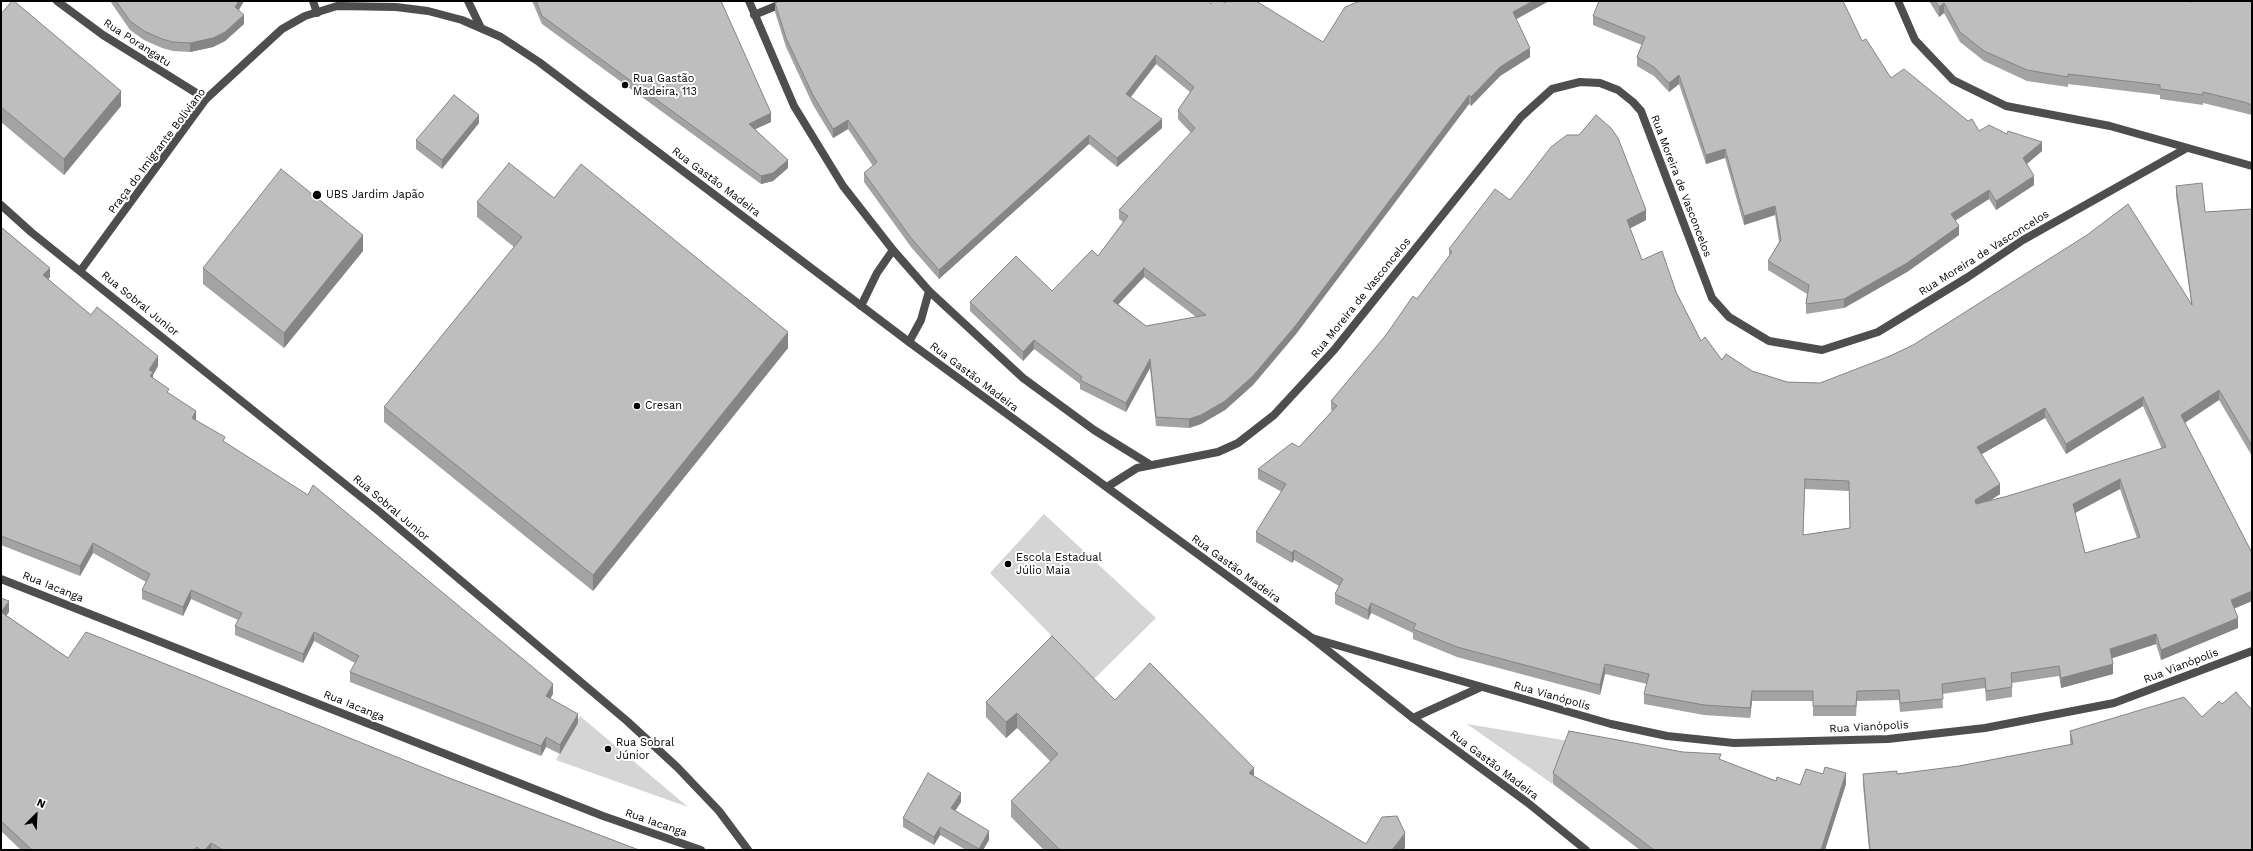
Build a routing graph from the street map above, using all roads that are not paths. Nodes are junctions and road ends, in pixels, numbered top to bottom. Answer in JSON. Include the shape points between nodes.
{"nodes":[{"id":1,"x":58,"y":1,"type":"edge"},
{"id":2,"x":313,"y":1,"type":"edge"},
{"id":3,"x":468,"y":1,"type":"edge"},
{"id":4,"x":749,"y":1,"type":"edge"},
{"id":5,"x":788,"y":1,"type":"edge"},
{"id":6,"x":1898,"y":1,"type":"edge"},
{"id":7,"x":317,"y":13,"type":"junction"},
{"id":8,"x":754,"y":15,"type":"junction"},
{"id":9,"x":481,"y":28,"type":"junction"},
{"id":10,"x":206,"y":99,"type":"junction"},
{"id":11,"x":2186,"y":149,"type":"junction"},
{"id":12,"x":2252,"y":166,"type":"edge"},
{"id":13,"x":1,"y":205,"type":"edge"},
{"id":14,"x":893,"y":250,"type":"junction"},
{"id":15,"x":81,"y":270,"type":"junction"},
{"id":16,"x":929,"y":291,"type":"junction"},
{"id":17,"x":861,"y":306,"type":"junction"},
{"id":18,"x":909,"y":342,"type":"junction"},
{"id":19,"x":1149,"y":464,"type":"junction"},
{"id":20,"x":1107,"y":487,"type":"junction"},
{"id":21,"x":1,"y":579,"type":"edge"},
{"id":22,"x":1312,"y":638,"type":"junction"},
{"id":23,"x":2252,"y":651,"type":"edge"},
{"id":24,"x":1481,"y":687,"type":"junction"},
{"id":25,"x":1413,"y":718,"type":"junction"},
{"id":26,"x":701,"y":850,"type":"edge"},
{"id":27,"x":748,"y":850,"type":"edge"},
{"id":28,"x":1586,"y":850,"type":"edge"}],
"edges":[{"from":1,"to":10,"type":"street","name":"Rua Porangatu","via":[[103,35]]},
{"from":2,"to":7,"type":"street"},
{"from":3,"to":9,"type":"street"},
{"from":4,"to":8,"type":"street"},
{"from":5,"to":8,"type":"street"},
{"from":6,"to":11,"type":"street","via":[[1915,40],[1953,80],[2006,106],[2110,126]]},
{"from":7,"to":9,"type":"street","name":"Rua Gastão Madeira","via":[[337,6],[396,7],[428,11]]},
{"from":7,"to":10,"type":"street","name":"Praça do Imigrante Boliviano","via":[[305,16],[282,29]]},
{"from":8,"to":14,"type":"street","via":[[794,106],[843,186]]},
{"from":9,"to":17,"type":"street","name":"Rua Gastão Madeira","via":[[501,37],[539,62]]},
{"from":10,"to":15,"type":"street","name":"Praça do Imigrante Boliviano"},
{"from":11,"to":12,"type":"street"},
{"from":11,"to":19,"type":"street","name":"Rua Moreira de Vasconcelos","via":[[2023,240],[1878,332],[1822,350],[1769,341],[1729,317],[1712,298],[1641,111],[1633,102],[1618,90],[1600,83],[1580,82],[1552,89],[1521,117],[1334,350],[1274,415],[1238,443],[1218,452]]},
{"from":13,"to":15,"type":"street","name":"Rua Sobral Junior","via":[[31,232]]},
{"from":14,"to":16,"type":"street"},
{"from":14,"to":17,"type":"street","via":[[877,273]]},
{"from":15,"to":27,"type":"street","name":"Rua Sobral Junior","via":[[381,513],[627,721],[677,767],[719,811]]},
{"from":16,"to":18,"type":"street","via":[[921,320]]},
{"from":16,"to":19,"type":"street","via":[[1023,378],[1094,430]]},
{"from":17,"to":18,"type":"street","name":"Rua Gastão Madeira"},
{"from":18,"to":20,"type":"street","name":"Rua Gastão Madeira"},
{"from":19,"to":20,"type":"street","name":"Rua Moreira de Vasconcelos","via":[[1137,468]]},
{"from":20,"to":22,"type":"street","name":"Rua Gastão Madeira"},
{"from":21,"to":26,"type":"street","name":"Rua Iacanga","via":[[603,816]]},
{"from":22,"to":24,"type":"street","name":"Rua Vianópolis"},
{"from":22,"to":25,"type":"street","name":"Rua Gastão Madeira"},
{"from":23,"to":24,"type":"street","name":"Rua Vianópolis","via":[[2114,703],[1985,728],[1888,739],[1734,743],[1666,736],[1611,724]]},
{"from":24,"to":25,"type":"street"},
{"from":25,"to":28,"type":"street","name":"Rua Gastão Madeira","via":[[1528,803]]}]}
